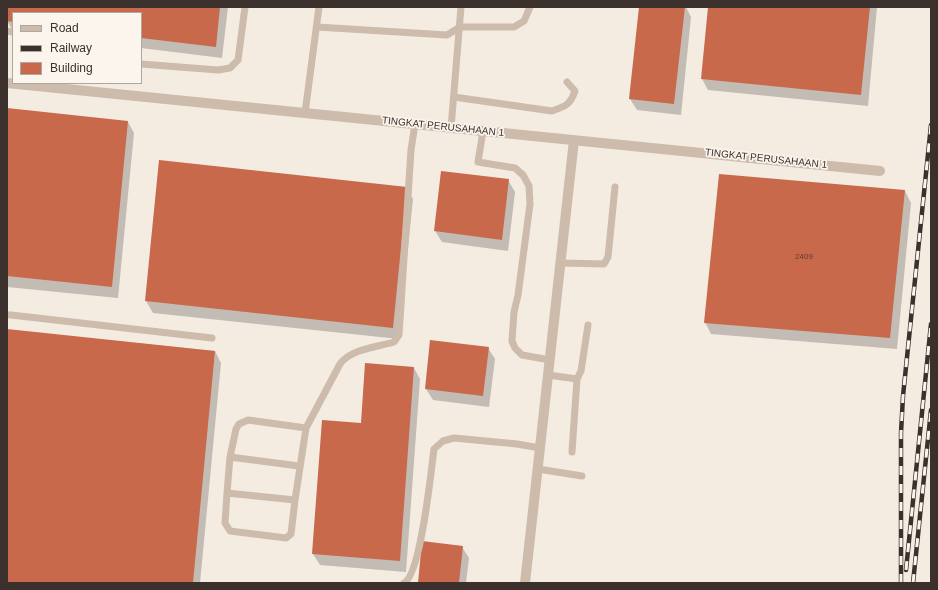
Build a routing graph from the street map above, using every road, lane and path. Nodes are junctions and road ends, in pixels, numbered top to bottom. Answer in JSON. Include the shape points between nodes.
{"nodes":[{"id":1,"x":245,"y":7,"type":"edge"},
{"id":2,"x":319,"y":7,"type":"edge"},
{"id":3,"x":461,"y":7,"type":"edge"},
{"id":4,"x":530,"y":7,"type":"edge"},
{"id":5,"x":317,"y":27,"type":"junction"},
{"id":6,"x":460,"y":27,"type":"junction"},
{"id":7,"x":142,"y":64,"type":"edge"},
{"id":8,"x":567,"y":82,"type":"dead end"},
{"id":9,"x":25,"y":84,"type":"edge"},
{"id":10,"x":61,"y":86,"type":"edge"},
{"id":11,"x":454,"y":97,"type":"junction"},
{"id":12,"x":305,"y":113,"type":"junction"},
{"id":13,"x":415,"y":124,"type":"junction"},
{"id":14,"x":451,"y":128,"type":"junction"},
{"id":15,"x":483,"y":131,"type":"junction"},
{"id":16,"x":574,"y":140,"type":"junction"},
{"id":17,"x":880,"y":171,"type":"dead end"},
{"id":18,"x":615,"y":187,"type":"dead end"},
{"id":19,"x":560,"y":263,"type":"junction"},
{"id":20,"x":7,"y":315,"type":"edge"},
{"id":21,"x":588,"y":325,"type":"dead end"},
{"id":22,"x":212,"y":338,"type":"dead end"},
{"id":23,"x":550,"y":360,"type":"junction"},
{"id":24,"x":548,"y":375,"type":"junction"},
{"id":25,"x":577,"y":380,"type":"junction"},
{"id":26,"x":306,"y":428,"type":"junction"},
{"id":27,"x":540,"y":448,"type":"junction"},
{"id":28,"x":572,"y":452,"type":"dead end"},
{"id":29,"x":230,"y":457,"type":"junction"},
{"id":30,"x":299,"y":466,"type":"junction"},
{"id":31,"x":538,"y":469,"type":"junction"},
{"id":32,"x":582,"y":476,"type":"dead end"},
{"id":33,"x":227,"y":493,"type":"junction"},
{"id":34,"x":295,"y":500,"type":"junction"},
{"id":35,"x":404,"y":583,"type":"edge"},
{"id":36,"x":526,"y":583,"type":"edge"}],
"edges":[{"from":1,"to":7,"type":"lane","via":[[238,60],[230,68],[218,70]]},
{"from":2,"to":5,"type":"lane"},
{"from":3,"to":6,"type":"lane"},
{"from":4,"to":6,"type":"lane","via":[[524,21],[514,27]]},
{"from":5,"to":6,"type":"lane","via":[[447,35]]},
{"from":5,"to":12,"type":"lane"},
{"from":6,"to":11,"type":"lane"},
{"from":8,"to":11,"type":"lane","via":[[575,91],[571,101],[552,111]]},
{"from":9,"to":10,"type":"street","name":"TINGKAT PERUSAHAAN 1"},
{"from":10,"to":12,"type":"street","name":"TINGKAT PERUSAHAAN 1"},
{"from":11,"to":14,"type":"lane"},
{"from":12,"to":13,"type":"street","name":"TINGKAT PERUSAHAAN 1"},
{"from":13,"to":14,"type":"street","name":"TINGKAT PERUSAHAAN 1"},
{"from":13,"to":26,"type":"lane","via":[[411,150],[399,335],[394,342],[344,358]]},
{"from":14,"to":15,"type":"street","name":"TINGKAT PERUSAHAAN 1"},
{"from":15,"to":16,"type":"street","name":"TINGKAT PERUSAHAAN 1"},
{"from":15,"to":23,"type":"lane","via":[[478,162],[514,168],[523,175],[529,186],[530,204],[512,341],[522,355]]},
{"from":16,"to":17,"type":"street","name":"TINGKAT PERUSAHAAN 1"},
{"from":16,"to":19,"type":"street"},
{"from":18,"to":19,"type":"lane","via":[[608,257],[604,264]]},
{"from":19,"to":23,"type":"street"},
{"from":20,"to":22,"type":"lane"},
{"from":21,"to":25,"type":"lane","via":[[581,371]]},
{"from":23,"to":24,"type":"street"},
{"from":24,"to":25,"type":"lane"},
{"from":24,"to":27,"type":"street"},
{"from":25,"to":28,"type":"lane"},
{"from":26,"to":29,"type":"lane","via":[[243,421],[236,429]]},
{"from":26,"to":30,"type":"lane"},
{"from":27,"to":31,"type":"street"},
{"from":27,"to":35,"type":"lane","via":[[454,438],[443,441],[434,449],[424,529],[412,570],[407,582]]},
{"from":29,"to":30,"type":"lane"},
{"from":29,"to":33,"type":"lane"},
{"from":30,"to":34,"type":"lane"},
{"from":31,"to":32,"type":"lane"},
{"from":31,"to":36,"type":"street"},
{"from":33,"to":34,"type":"lane"},
{"from":33,"to":34,"type":"lane","via":[[225,523],[230,531],[286,538],[291,534]]}]}
